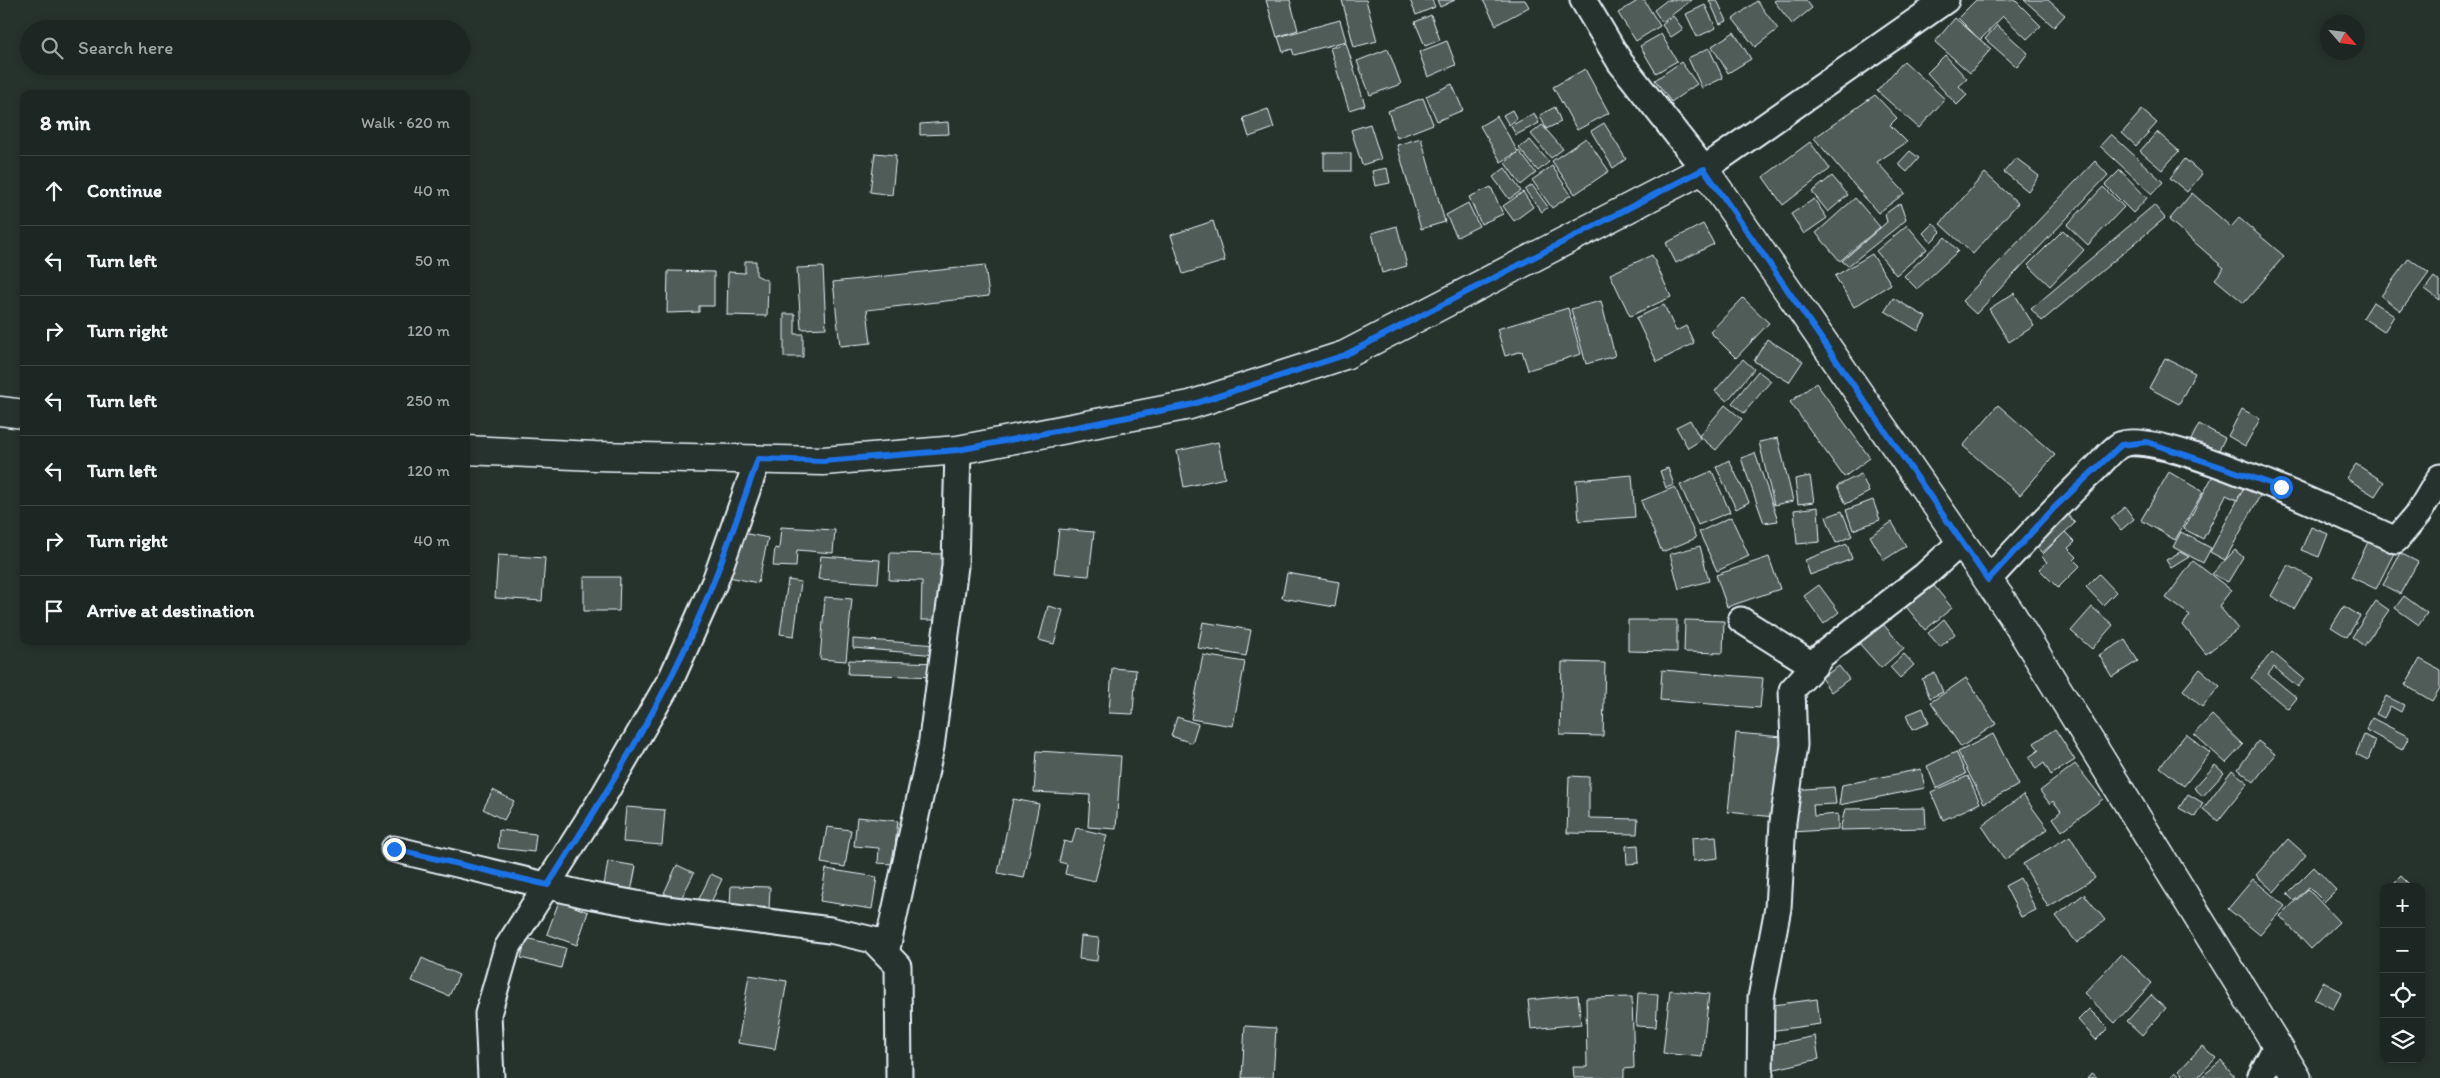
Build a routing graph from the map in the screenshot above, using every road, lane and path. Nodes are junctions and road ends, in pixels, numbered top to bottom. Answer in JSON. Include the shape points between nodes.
{"nodes":[{"id":1,"x":1583,"y":0,"type":"edge"},
{"id":2,"x":1946,"y":0,"type":"edge"},
{"id":3,"x":1704,"y":169,"type":"junction"},
{"id":4,"x":0,"y":411,"type":"edge"},
{"id":5,"x":20,"y":414,"type":"edge"},
{"id":6,"x":470,"y":450,"type":"edge"},
{"id":7,"x":958,"y":450,"type":"junction"},
{"id":8,"x":758,"y":459,"type":"junction"},
{"id":9,"x":2440,"y":477,"type":"edge"},
{"id":10,"x":1962,"y":542,"type":"junction"},
{"id":11,"x":1988,"y":580,"type":"junction"},
{"id":12,"x":1741,"y":620,"type":"dead end"},
{"id":13,"x":1814,"y":666,"type":"junction"},
{"id":14,"x":394,"y":849,"type":"dead end"},
{"id":15,"x":548,"y":885,"type":"junction"},
{"id":16,"x":886,"y":953,"type":"junction"},
{"id":17,"x":2277,"y":1044,"type":"junction"},
{"id":18,"x":491,"y":1078,"type":"edge"},
{"id":19,"x":899,"y":1078,"type":"edge"},
{"id":20,"x":1760,"y":1078,"type":"edge"},
{"id":21,"x":2260,"y":1078,"type":"edge"},
{"id":22,"x":2298,"y":1078,"type":"edge"}],
"edges":[{"from":1,"to":3,"type":"street","via":[[1620,62]]},
{"from":2,"to":3,"type":"street"},
{"from":3,"to":7,"type":"street","via":[[1345,355],[1190,405]]},
{"from":3,"to":10,"type":"street"},
{"from":4,"to":5,"type":"street"},
{"from":6,"to":8,"type":"street"},
{"from":7,"to":8,"type":"street","via":[[823,461]]},
{"from":7,"to":16,"type":"street","via":[[955,566],[931,747]]},
{"from":8,"to":15,"type":"street","via":[[715,581],[672,677]]},
{"from":9,"to":11,"type":"street","via":[[2418,514],[2396,540],[2281,487],[2227,468],[2147,442],[2121,445],[2055,507]]},
{"from":10,"to":11,"type":"street"},
{"from":10,"to":13,"type":"street","via":[[1926,575],[1822,655]]},
{"from":11,"to":17,"type":"street"},
{"from":12,"to":13,"type":"street"},
{"from":13,"to":20,"type":"street","via":[[1792,690],[1794,745],[1783,822],[1778,908],[1761,998]]},
{"from":14,"to":15,"type":"street"},
{"from":15,"to":16,"type":"street","via":[[659,908],[830,930],[873,940]]},
{"from":15,"to":18,"type":"street","via":[[508,948],[493,995],[488,1014]]},
{"from":16,"to":19,"type":"street","via":[[898,966]]},
{"from":17,"to":21,"type":"street"},
{"from":17,"to":22,"type":"street"}]}
